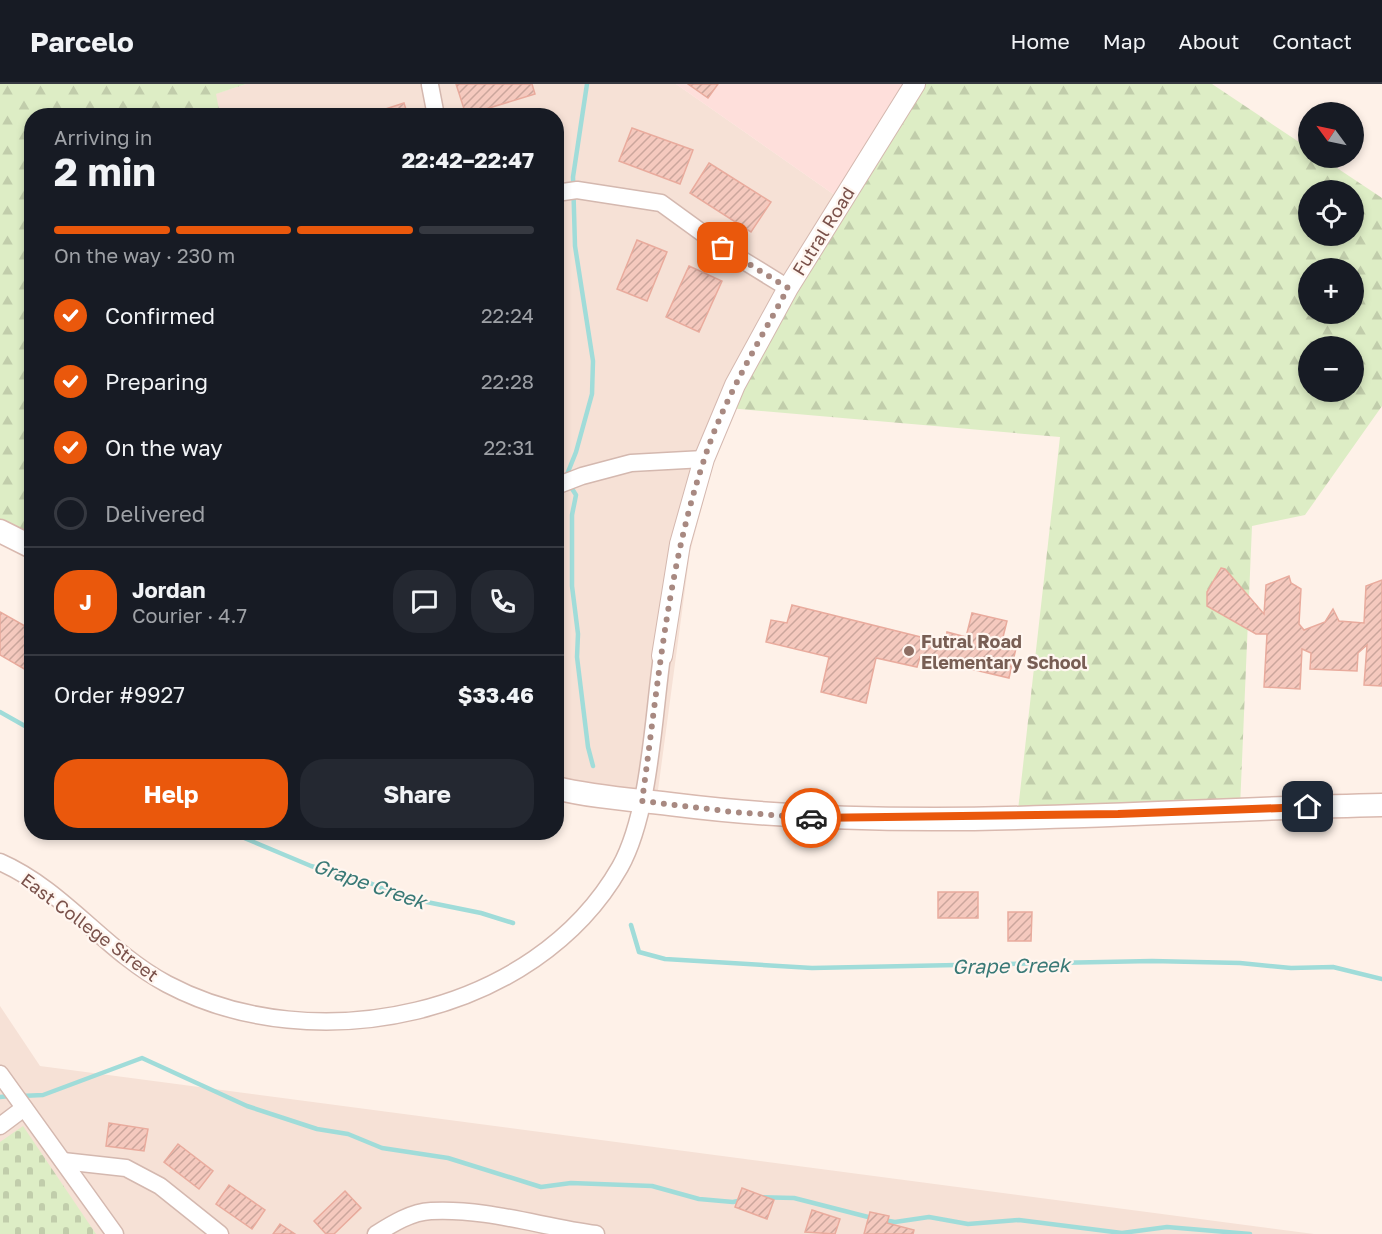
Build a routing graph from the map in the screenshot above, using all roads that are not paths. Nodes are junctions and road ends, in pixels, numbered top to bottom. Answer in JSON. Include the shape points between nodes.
{"nodes":[{"id":1,"x":915,"y":84,"type":"edge"},
{"id":2,"x":430,"y":85,"type":"edge"},
{"id":3,"x":434,"y":108,"type":"edge"},
{"id":4,"x":564,"y":192,"type":"edge"},
{"id":5,"x":788,"y":288,"type":"junction"},
{"id":6,"x":704,"y":459,"type":"junction"},
{"id":7,"x":564,"y":483,"type":"edge"},
{"id":8,"x":0,"y":531,"type":"edge"},
{"id":9,"x":24,"y":543,"type":"edge"},
{"id":10,"x":662,"y":656,"type":"joint"},
{"id":11,"x":564,"y":790,"type":"edge"},
{"id":12,"x":642,"y":801,"type":"junction"},
{"id":13,"x":1382,"y":805,"type":"edge"},
{"id":14,"x":0,"y":862,"type":"edge"},
{"id":15,"x":0,"y":1074,"type":"edge"},
{"id":16,"x":24,"y":1108,"type":"junction"},
{"id":17,"x":0,"y":1126,"type":"edge"},
{"id":18,"x":63,"y":1161,"type":"junction"},
{"id":19,"x":115,"y":1234,"type":"edge"},
{"id":20,"x":220,"y":1234,"type":"edge"},
{"id":21,"x":376,"y":1234,"type":"edge"},
{"id":22,"x":596,"y":1234,"type":"edge"}],
"edges":[{"from":1,"to":5,"type":"street","name":"Futral Road"},
{"from":2,"to":3,"type":"street"},
{"from":4,"to":5,"type":"street","via":[[577,190],[662,203],[723,248]]},
{"from":5,"to":6,"type":"street","name":"Futral Road","via":[[735,385]]},
{"from":6,"to":7,"type":"street","via":[[631,463]]},
{"from":6,"to":10,"type":"street","name":"Futral Road","via":[[680,544]]},
{"from":8,"to":9,"type":"main road"},
{"from":10,"to":12,"type":"street","name":"Futral Road"},
{"from":11,"to":12,"type":"main road"},
{"from":12,"to":13,"type":"main road","via":[[833,819]]},
{"from":12,"to":14,"type":"street","name":"East College Street","via":[[638,827],[619,868],[578,923],[518,970],[443,1004],[393,1017],[311,1022],[249,1013],[166,983],[105,941],[74,910]]},
{"from":15,"to":16,"type":"street"},
{"from":16,"to":17,"type":"street"},
{"from":16,"to":18,"type":"street"},
{"from":18,"to":19,"type":"street"},
{"from":18,"to":20,"type":"street","via":[[126,1168],[160,1186]]},
{"from":21,"to":22,"type":"street","via":[[410,1216],[430,1211],[479,1214]]}]}
